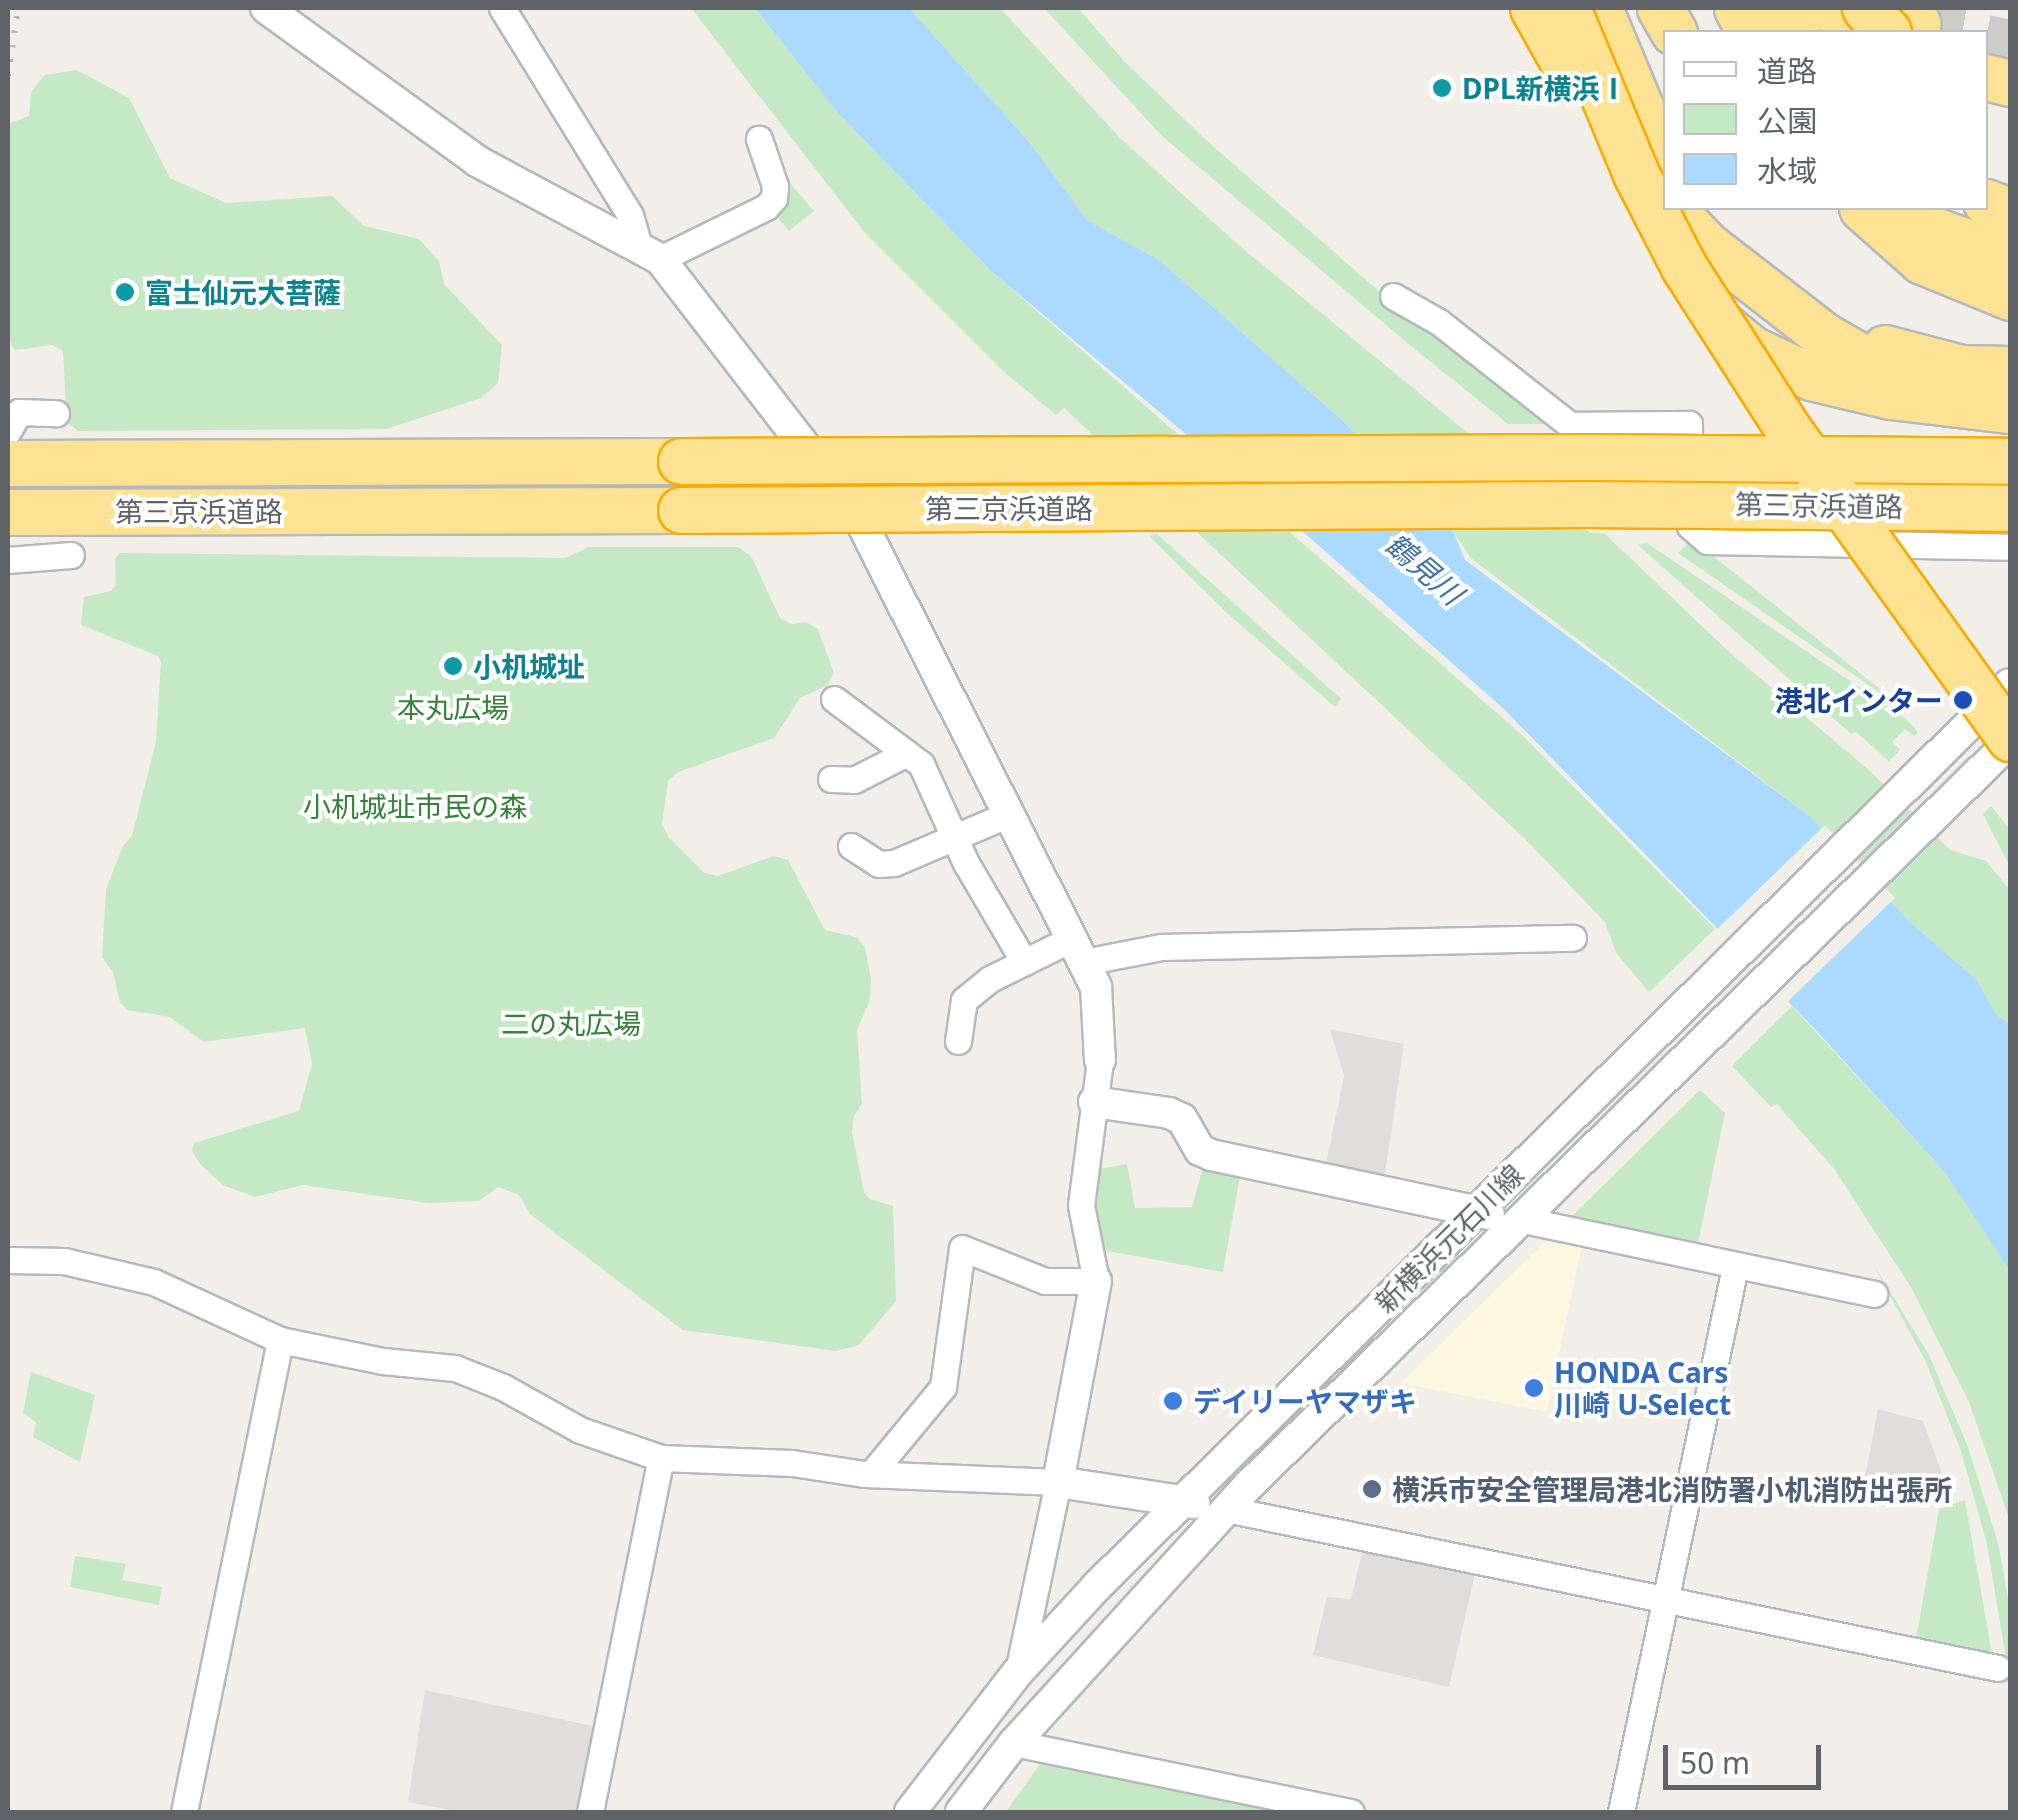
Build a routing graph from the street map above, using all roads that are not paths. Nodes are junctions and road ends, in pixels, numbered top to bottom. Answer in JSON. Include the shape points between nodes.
{"nodes":[{"id":1,"x":266,"y":8,"type":"edge"},
{"id":2,"x":502,"y":8,"type":"edge"},
{"id":3,"x":1533,"y":8,"type":"edge"},
{"id":4,"x":1556,"y":8,"type":"edge"},
{"id":5,"x":1568,"y":8,"type":"edge"},
{"id":6,"x":1582,"y":8,"type":"edge"},
{"id":7,"x":1603,"y":8,"type":"edge"},
{"id":8,"x":1660,"y":8,"type":"edge"},
{"id":9,"x":1736,"y":8,"type":"edge"},
{"id":10,"x":1784,"y":8,"type":"edge"},
{"id":11,"x":1828,"y":8,"type":"edge"},
{"id":12,"x":1864,"y":8,"type":"edge"},
{"id":13,"x":1903,"y":28,"type":"edge"},
{"id":14,"x":1673,"y":30,"type":"edge"},
{"id":15,"x":1748,"y":30,"type":"edge"},
{"id":16,"x":1796,"y":30,"type":"edge"},
{"id":17,"x":1663,"y":137,"type":"edge"},
{"id":18,"x":759,"y":140,"type":"dead end"},
{"id":19,"x":1663,"y":152,"type":"edge"},
{"id":20,"x":1663,"y":199,"type":"edge"},
{"id":21,"x":1663,"y":203,"type":"edge"},
{"id":22,"x":1667,"y":210,"type":"edge"},
{"id":23,"x":1673,"y":210,"type":"edge"},
{"id":24,"x":1702,"y":210,"type":"edge"},
{"id":25,"x":1713,"y":210,"type":"edge"},
{"id":26,"x":1832,"y":210,"type":"edge"},
{"id":27,"x":1864,"y":210,"type":"edge"},
{"id":28,"x":1877,"y":210,"type":"edge"},
{"id":29,"x":1900,"y":210,"type":"edge"},
{"id":30,"x":2010,"y":210,"type":"edge"},
{"id":31,"x":1964,"y":237,"type":"edge"},
{"id":32,"x":650,"y":253,"type":"junction"},
{"id":33,"x":2010,"y":257,"type":"edge"},
{"id":34,"x":1394,"y":296,"type":"dead end"},
{"id":35,"x":2010,"y":298,"type":"edge"},
{"id":36,"x":2010,"y":369,"type":"edge"},
{"id":37,"x":2010,"y":395,"type":"edge"},
{"id":38,"x":2010,"y":410,"type":"edge"},
{"id":39,"x":56,"y":413,"type":"dead end"},
{"id":40,"x":10,"y":452,"type":"edge"},
{"id":41,"x":2010,"y":461,"type":"edge"},
{"id":42,"x":2010,"y":508,"type":"edge"},
{"id":43,"x":12,"y":512,"type":"edge"},
{"id":44,"x":2010,"y":547,"type":"edge"},
{"id":45,"x":70,"y":555,"type":"dead end"},
{"id":46,"x":8,"y":560,"type":"edge"},
{"id":47,"x":2010,"y":684,"type":"edge"},
{"id":48,"x":834,"y":699,"type":"dead end"},
{"id":49,"x":2001,"y":734,"type":"edge"},
{"id":50,"x":907,"y":753,"type":"junction"},
{"id":51,"x":830,"y":780,"type":"dead end"},
{"id":52,"x":1011,"y":812,"type":"junction"},
{"id":53,"x":954,"y":839,"type":"junction"},
{"id":54,"x":852,"y":846,"type":"dead end"},
{"id":55,"x":1573,"y":938,"type":"dead end"},
{"id":56,"x":1079,"y":950,"type":"junction"},
{"id":57,"x":1024,"y":962,"type":"junction"},
{"id":58,"x":958,"y":1041,"type":"dead end"},
{"id":59,"x":1100,"y":1060,"type":"joint"},
{"id":60,"x":1094,"y":1102,"type":"junction"},
{"id":61,"x":1476,"y":1211,"type":"junction"},
{"id":62,"x":1524,"y":1220,"type":"junction"},
{"id":63,"x":8,"y":1260,"type":"edge"},
{"id":64,"x":1735,"y":1267,"type":"junction"},
{"id":65,"x":1096,"y":1281,"type":"junction"},
{"id":66,"x":1874,"y":1294,"type":"dead end"},
{"id":67,"x":280,"y":1340,"type":"junction"},
{"id":68,"x":661,"y":1458,"type":"junction"},
{"id":69,"x":870,"y":1474,"type":"junction"},
{"id":70,"x":1058,"y":1482,"type":"junction"},
{"id":71,"x":1181,"y":1500,"type":"junction"},
{"id":72,"x":1226,"y":1509,"type":"junction"},
{"id":73,"x":1664,"y":1600,"type":"junction"},
{"id":74,"x":1998,"y":1668,"type":"dead end"},
{"id":75,"x":1018,"y":1672,"type":"junction"},
{"id":76,"x":1014,"y":1743,"type":"junction"},
{"id":77,"x":184,"y":1812,"type":"edge"},
{"id":78,"x":590,"y":1812,"type":"edge"},
{"id":79,"x":910,"y":1812,"type":"edge"},
{"id":80,"x":961,"y":1812,"type":"edge"},
{"id":81,"x":1351,"y":1812,"type":"edge"},
{"id":82,"x":1621,"y":1812,"type":"edge"}],
"edges":[{"from":1,"to":32,"type":"street","via":[[477,160]]},
{"from":2,"to":32,"type":"street"},
{"from":3,"to":20,"type":"highway","bridge":true,"via":[[1622,151]]},
{"from":4,"to":38,"type":"highway","via":[[1649,224],[1685,284],[1726,329],[1810,377],[1890,396]]},
{"from":5,"to":49,"type":"highway","bridge":true,"via":[[1636,174],[1684,267]]},
{"from":6,"to":21,"type":"highway","bridge":true},
{"from":7,"to":17,"type":"highway"},
{"from":7,"to":19,"type":"highway"},
{"from":8,"to":14,"type":"highway"},
{"from":9,"to":15,"type":"highway"},
{"from":10,"to":16,"type":"highway"},
{"from":11,"to":13,"type":"highway"},
{"from":12,"to":13,"type":"highway","bridge":true},
{"from":18,"to":32,"type":"street","via":[[775,186],[766,207]]},
{"from":22,"to":49,"type":"highway","bridge":true,"via":[[1712,294]]},
{"from":23,"to":37,"type":"highway","via":[[1748,279],[1855,355],[1926,386]]},
{"from":24,"to":37,"type":"highway","via":[[1787,296],[1859,349],[1925,378]]},
{"from":25,"to":36,"type":"highway","via":[[1768,270],[1854,334],[1924,361]]},
{"from":26,"to":31,"type":"highway","via":[[1888,247]]},
{"from":27,"to":31,"type":"highway","via":[[1901,246]]},
{"from":28,"to":31,"type":"highway"},
{"from":29,"to":31,"type":"highway"},
{"from":30,"to":31,"type":"highway"},
{"from":31,"to":33,"type":"highway"},
{"from":31,"to":35,"type":"highway"},
{"from":32,"to":52,"type":"street","via":[[856,514]]},
{"from":34,"to":44,"type":"street","via":[[1439,322],[1570,425],[1689,424],[1690,526],[1708,541]]},
{"from":39,"to":40,"type":"street","via":[[19,412]]},
{"from":40,"to":41,"type":"highway","name":"第三京浜道路","bridge":true,"via":[[682,462],[1570,456]]},
{"from":42,"to":43,"type":"highway","name":"第三京浜道路","bridge":true},
{"from":45,"to":46,"type":"street"},
{"from":47,"to":49,"type":"street","name":"新横浜元石川線"},
{"from":48,"to":50,"type":"street"},
{"from":49,"to":61,"type":"street","name":"新横浜元石川線","via":[[1646,1042]]},
{"from":49,"to":62,"type":"street","name":"新横浜元石川線"},
{"from":50,"to":51,"type":"street","via":[[854,780]]},
{"from":50,"to":53,"type":"street","via":[[921,764]]},
{"from":52,"to":53,"type":"street"},
{"from":52,"to":56,"type":"street"},
{"from":53,"to":54,"type":"street","via":[[894,863],[878,864]]},
{"from":53,"to":57,"type":"street"},
{"from":55,"to":56,"type":"street"},
{"from":56,"to":57,"type":"street"},
{"from":56,"to":59,"type":"street","via":[[1101,1009]]},
{"from":57,"to":58,"type":"street","via":[[964,1000]]},
{"from":59,"to":60,"type":"street"},
{"from":60,"to":61,"type":"street","via":[[1170,1113],[1211,1155]]},
{"from":60,"to":65,"type":"street","via":[[1080,1205]]},
{"from":61,"to":62,"type":"street"},
{"from":61,"to":71,"type":"street","name":"新横浜元石川線"},
{"from":62,"to":64,"type":"street"},
{"from":62,"to":72,"type":"street","name":"新横浜元石川線"},
{"from":63,"to":67,"type":"street","via":[[64,1261],[154,1282]]},
{"from":64,"to":66,"type":"street"},
{"from":64,"to":73,"type":"street"},
{"from":65,"to":69,"type":"street","via":[[1045,1281],[962,1248],[942,1387]]},
{"from":65,"to":70,"type":"street"},
{"from":67,"to":68,"type":"street","via":[[455,1368],[580,1430]]},
{"from":67,"to":77,"type":"street"},
{"from":68,"to":69,"type":"street","via":[[792,1463]]},
{"from":68,"to":78,"type":"street"},
{"from":69,"to":70,"type":"street"},
{"from":70,"to":71,"type":"street"},
{"from":70,"to":75,"type":"street"},
{"from":71,"to":72,"type":"street"},
{"from":71,"to":75,"type":"street","name":"新横浜元石川線"},
{"from":72,"to":73,"type":"street"},
{"from":72,"to":76,"type":"street","name":"新横浜元石川線"},
{"from":73,"to":74,"type":"street"},
{"from":73,"to":82,"type":"street"},
{"from":75,"to":79,"type":"street","name":"新横浜元石川線"},
{"from":76,"to":80,"type":"street","name":"新横浜元石川線"},
{"from":76,"to":81,"type":"street"}]}
